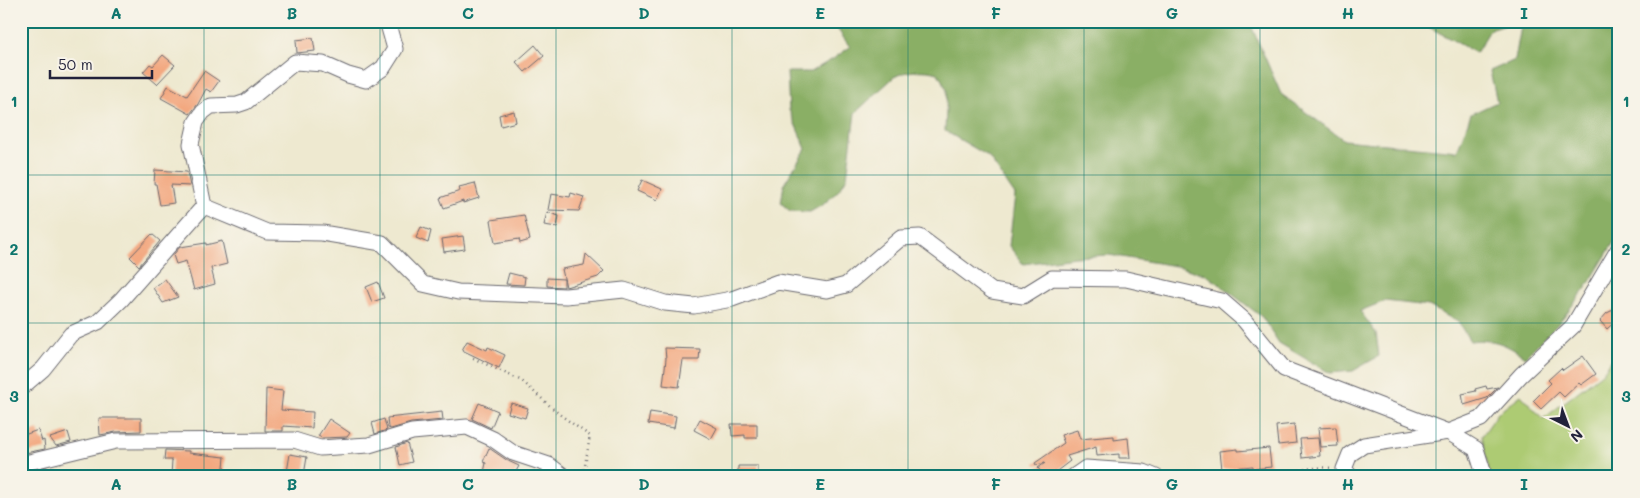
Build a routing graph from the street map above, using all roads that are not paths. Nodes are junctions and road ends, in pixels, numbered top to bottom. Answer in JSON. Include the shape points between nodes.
{"nodes":[{"id":1,"x":387,"y":21,"type":"edge"},
{"id":2,"x":204,"y":206,"type":"junction"},
{"id":3,"x":1619,"y":248,"type":"edge"},
{"id":4,"x":21,"y":388,"type":"edge"},
{"id":5,"x":1448,"y":432,"type":"junction"},
{"id":6,"x":21,"y":464,"type":"edge"},
{"id":7,"x":1347,"y":473,"type":"edge"},
{"id":8,"x":566,"y":477,"type":"edge"},
{"id":9,"x":1073,"y":477,"type":"edge"},
{"id":10,"x":1156,"y":477,"type":"edge"},
{"id":11,"x":1483,"y":477,"type":"edge"}],
"edges":[{"from":1,"to":2,"type":"street","via":[[395,49],[383,68],[366,80],[323,64],[294,62],[246,102],[211,106],[202,112],[191,144]]},
{"from":2,"to":4,"type":"street","via":[[98,322],[71,334],[43,369]]},
{"from":2,"to":5,"type":"street","via":[[267,232],[322,233],[382,243],[423,284],[458,292],[566,296],[624,290],[665,303],[694,306],[732,298],[778,282],[827,290],[846,285],[901,238],[920,238],[992,291],[1022,296],[1052,278],[1126,279],[1222,301],[1244,320],[1284,369]]},
{"from":3,"to":5,"type":"street","via":[[1572,326],[1520,375],[1481,419]]},
{"from":5,"to":7,"type":"street","via":[[1364,445],[1350,454]]},
{"from":5,"to":11,"type":"street","via":[[1476,449]]},
{"from":6,"to":8,"type":"street","via":[[116,441],[294,440],[320,448],[369,446],[412,432],[467,427],[513,453],[549,465]]},
{"from":9,"to":10,"type":"street","via":[[1086,468],[1144,472]]}]}
